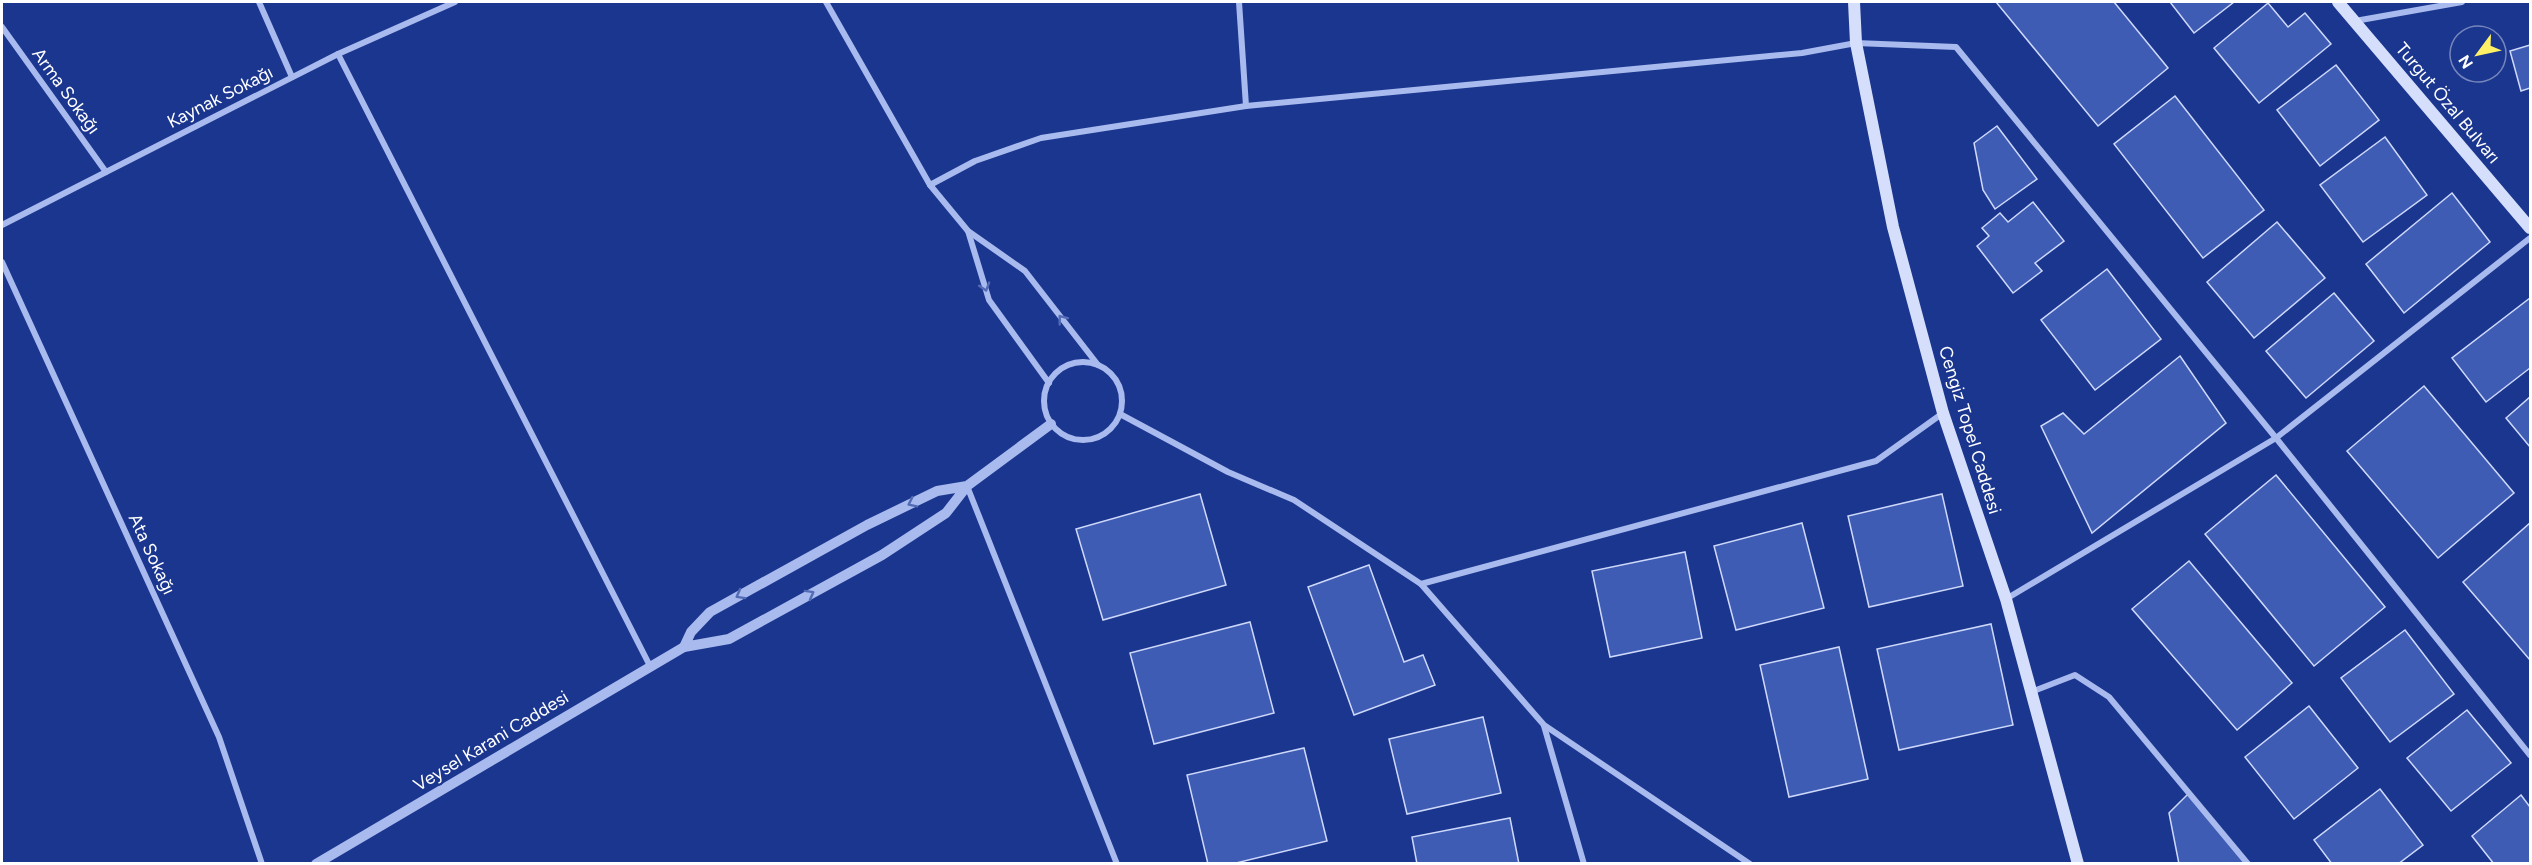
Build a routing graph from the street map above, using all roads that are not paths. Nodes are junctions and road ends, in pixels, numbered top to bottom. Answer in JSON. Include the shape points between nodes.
{"nodes":[{"id":1,"x":259,"y":2,"type":"edge"},
{"id":2,"x":455,"y":2,"type":"edge"},
{"id":3,"x":826,"y":2,"type":"edge"},
{"id":4,"x":1239,"y":2,"type":"edge"},
{"id":5,"x":1854,"y":2,"type":"edge"},
{"id":6,"x":2338,"y":2,"type":"edge"},
{"id":7,"x":2462,"y":2,"type":"edge"},
{"id":8,"x":2355,"y":21,"type":"junction"},
{"id":9,"x":2,"y":27,"type":"edge"},
{"id":10,"x":1857,"y":43,"type":"junction"},
{"id":11,"x":338,"y":54,"type":"junction"},
{"id":12,"x":292,"y":77,"type":"junction"},
{"id":13,"x":1246,"y":106,"type":"junction"},
{"id":14,"x":106,"y":172,"type":"junction"},
{"id":15,"x":930,"y":185,"type":"junction"},
{"id":16,"x":2,"y":225,"type":"edge"},
{"id":17,"x":2530,"y":228,"type":"edge"},
{"id":18,"x":968,"y":231,"type":"junction"},
{"id":19,"x":2530,"y":238,"type":"edge"},
{"id":20,"x":2,"y":262,"type":"edge"},
{"id":21,"x":1098,"y":365,"type":"junction"},
{"id":22,"x":1049,"y":383,"type":"junction"},
{"id":23,"x":1943,"y":413,"type":"junction"},
{"id":24,"x":1120,"y":414,"type":"junction"},
{"id":25,"x":1051,"y":424,"type":"junction"},
{"id":26,"x":2276,"y":438,"type":"junction"},
{"id":27,"x":967,"y":486,"type":"junction"},
{"id":28,"x":1421,"y":584,"type":"junction"},
{"id":29,"x":2006,"y":599,"type":"junction"},
{"id":30,"x":684,"y":646,"type":"junction"},
{"id":31,"x":650,"y":666,"type":"junction"},
{"id":32,"x":2031,"y":692,"type":"junction"},
{"id":33,"x":1544,"y":725,"type":"junction"},
{"id":34,"x":2530,"y":755,"type":"edge"},
{"id":35,"x":262,"y":864,"type":"edge"},
{"id":36,"x":316,"y":864,"type":"edge"},
{"id":37,"x":1117,"y":864,"type":"edge"},
{"id":38,"x":1584,"y":864,"type":"edge"},
{"id":39,"x":1750,"y":864,"type":"edge"},
{"id":40,"x":2078,"y":864,"type":"edge"},
{"id":41,"x":2248,"y":864,"type":"edge"}],
"edges":[{"from":1,"to":12,"type":"street"},
{"from":2,"to":11,"type":"street","name":"Kaynak Sokağı"},
{"from":3,"to":15,"type":"street"},
{"from":4,"to":13,"type":"street"},
{"from":5,"to":10,"type":"main road","name":"Cengiz Topel Caddesi"},
{"from":6,"to":8,"type":"main road","name":"Turgut Özal Bulvarı"},
{"from":7,"to":8,"type":"street"},
{"from":8,"to":17,"type":"main road","name":"Turgut Özal Bulvarı"},
{"from":9,"to":14,"type":"street","name":"Arma Sokağı"},
{"from":10,"to":13,"type":"street","via":[[1802,53]]},
{"from":10,"to":23,"type":"main road","name":"Cengiz Topel Caddesi","via":[[1893,227]]},
{"from":10,"to":26,"type":"street","via":[[1956,47]]},
{"from":11,"to":12,"type":"street","name":"Kaynak Sokağı"},
{"from":11,"to":31,"type":"street"},
{"from":12,"to":14,"type":"street","name":"Kaynak Sokağı"},
{"from":13,"to":15,"type":"street","via":[[1041,138],[975,161]]},
{"from":14,"to":16,"type":"street","name":"Kaynak Sokağı"},
{"from":15,"to":18,"type":"street"},
{"from":21,"to":18,"type":"street","one_way":true,"via":[[1025,271]]},
{"from":18,"to":22,"type":"street","one_way":true,"via":[[989,300]]},
{"from":19,"to":26,"type":"street"},
{"from":20,"to":35,"type":"street","name":"Ata Sokağı","via":[[219,737]]},
{"from":21,"to":22,"type":"street","via":[[1070,364]]},
{"from":21,"to":24,"type":"street","via":[[1119,385]]},
{"from":22,"to":25,"type":"street","via":[[1044,403]]},
{"from":23,"to":28,"type":"street","via":[[1876,461]]},
{"from":23,"to":29,"type":"main road","name":"Cengiz Topel Caddesi"},
{"from":24,"to":25,"type":"street","via":[[1113,426],[1089,440],[1075,440]]},
{"from":24,"to":28,"type":"street","via":[[1228,472],[1294,500]]},
{"from":25,"to":27,"type":"street","name":"Veysel Karani Caddesi"},
{"from":26,"to":29,"type":"street"},
{"from":26,"to":34,"type":"street"},
{"from":30,"to":27,"type":"street","name":"Veysel Karani Caddesi","one_way":true,"via":[[729,639],[882,555],[946,513]]},
{"from":27,"to":30,"type":"street","name":"Veysel Karani Caddesi","one_way":true,"via":[[937,491],[867,525],[710,612]]},
{"from":27,"to":37,"type":"street"},
{"from":28,"to":33,"type":"street"},
{"from":29,"to":32,"type":"main road","name":"Cengiz Topel Caddesi"},
{"from":30,"to":31,"type":"street","name":"Veysel Karani Caddesi"},
{"from":31,"to":36,"type":"street","name":"Veysel Karani Caddesi"},
{"from":32,"to":40,"type":"main road","name":"Cengiz Topel Caddesi"},
{"from":32,"to":41,"type":"street","via":[[2075,675],[2109,697]]},
{"from":33,"to":38,"type":"street"},
{"from":33,"to":39,"type":"street"}]}
